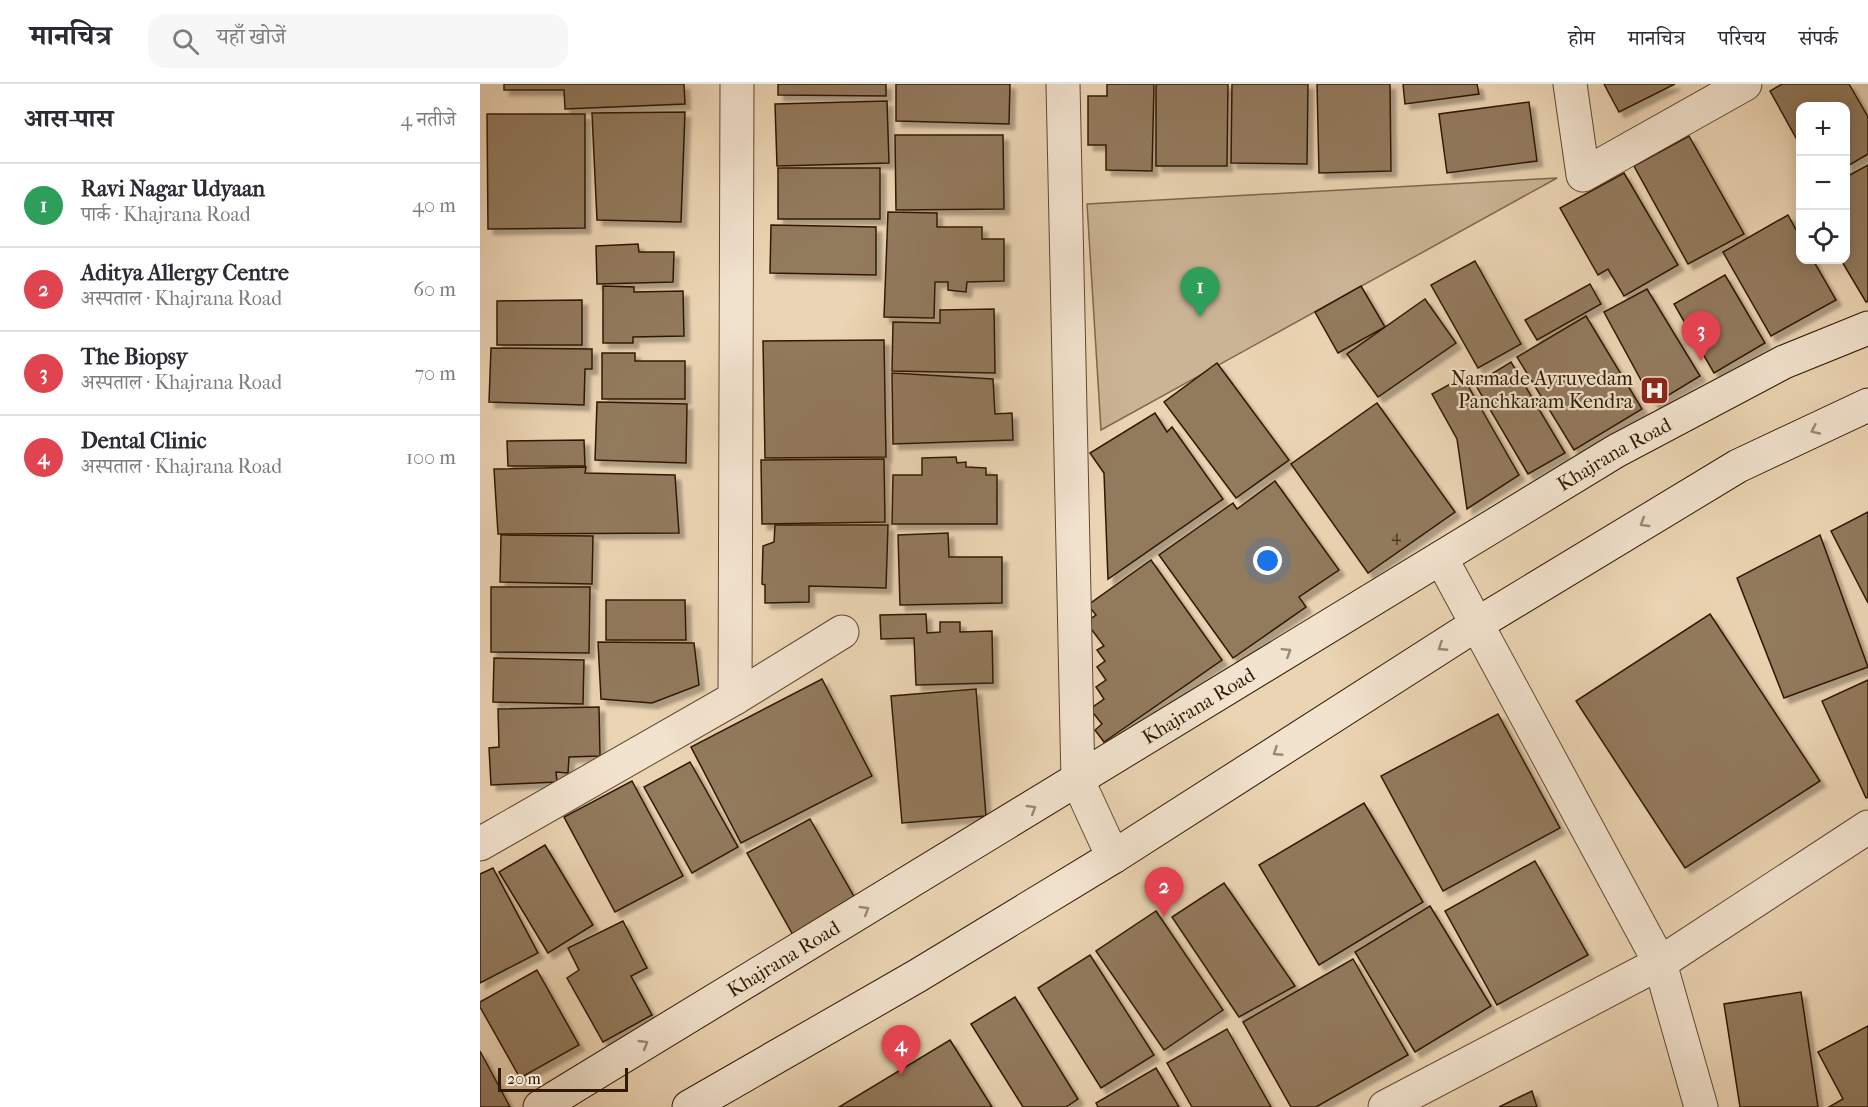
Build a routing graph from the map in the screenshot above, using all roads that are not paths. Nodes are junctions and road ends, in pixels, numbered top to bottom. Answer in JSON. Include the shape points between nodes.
{"nodes":[{"id":1,"x":737,"y":84,"type":"edge"},
{"id":2,"x":1063,"y":84,"type":"edge"},
{"id":3,"x":1570,"y":84,"type":"edge"},
{"id":4,"x":1746,"y":84,"type":"edge"},
{"id":5,"x":1868,"y":328,"type":"edge"},
{"id":6,"x":1868,"y":405,"type":"edge"},
{"id":7,"x":1441,"y":558,"type":"junction"},
{"id":8,"x":1478,"y":624,"type":"junction"},
{"id":9,"x":842,"y":632,"type":"dead end"},
{"id":10,"x":735,"y":698,"type":"junction"},
{"id":11,"x":1078,"y":781,"type":"junction"},
{"id":12,"x":1868,"y":827,"type":"edge"},
{"id":13,"x":480,"y":844,"type":"edge"},
{"id":14,"x":1113,"y":857,"type":"junction"},
{"id":15,"x":1660,"y":963,"type":"junction"},
{"id":16,"x":540,"y":1107,"type":"edge"},
{"id":17,"x":689,"y":1107,"type":"edge"},
{"id":18,"x":1385,"y":1107,"type":"edge"},
{"id":19,"x":1701,"y":1107,"type":"edge"}],
"edges":[{"from":1,"to":10,"type":"street"},
{"from":2,"to":11,"type":"street"},
{"from":3,"to":4,"type":"street","via":[[1583,175]]},
{"from":5,"to":7,"type":"street","name":"Khajrana Road","via":[[1784,362],[1627,446]]},
{"from":6,"to":8,"type":"street","one_way":true,"via":[[1738,466]]},
{"from":7,"to":8,"type":"street"},
{"from":11,"to":7,"type":"street","name":"Khajrana Road","one_way":true},
{"from":8,"to":14,"type":"street","one_way":true},
{"from":8,"to":15,"type":"street"},
{"from":9,"to":10,"type":"street"},
{"from":10,"to":13,"type":"street"},
{"from":11,"to":14,"type":"street"},
{"from":16,"to":11,"type":"street","name":"Khajrana Road","one_way":true},
{"from":12,"to":15,"type":"street"},
{"from":14,"to":17,"type":"street"},
{"from":15,"to":18,"type":"street"},
{"from":15,"to":19,"type":"street"}]}
